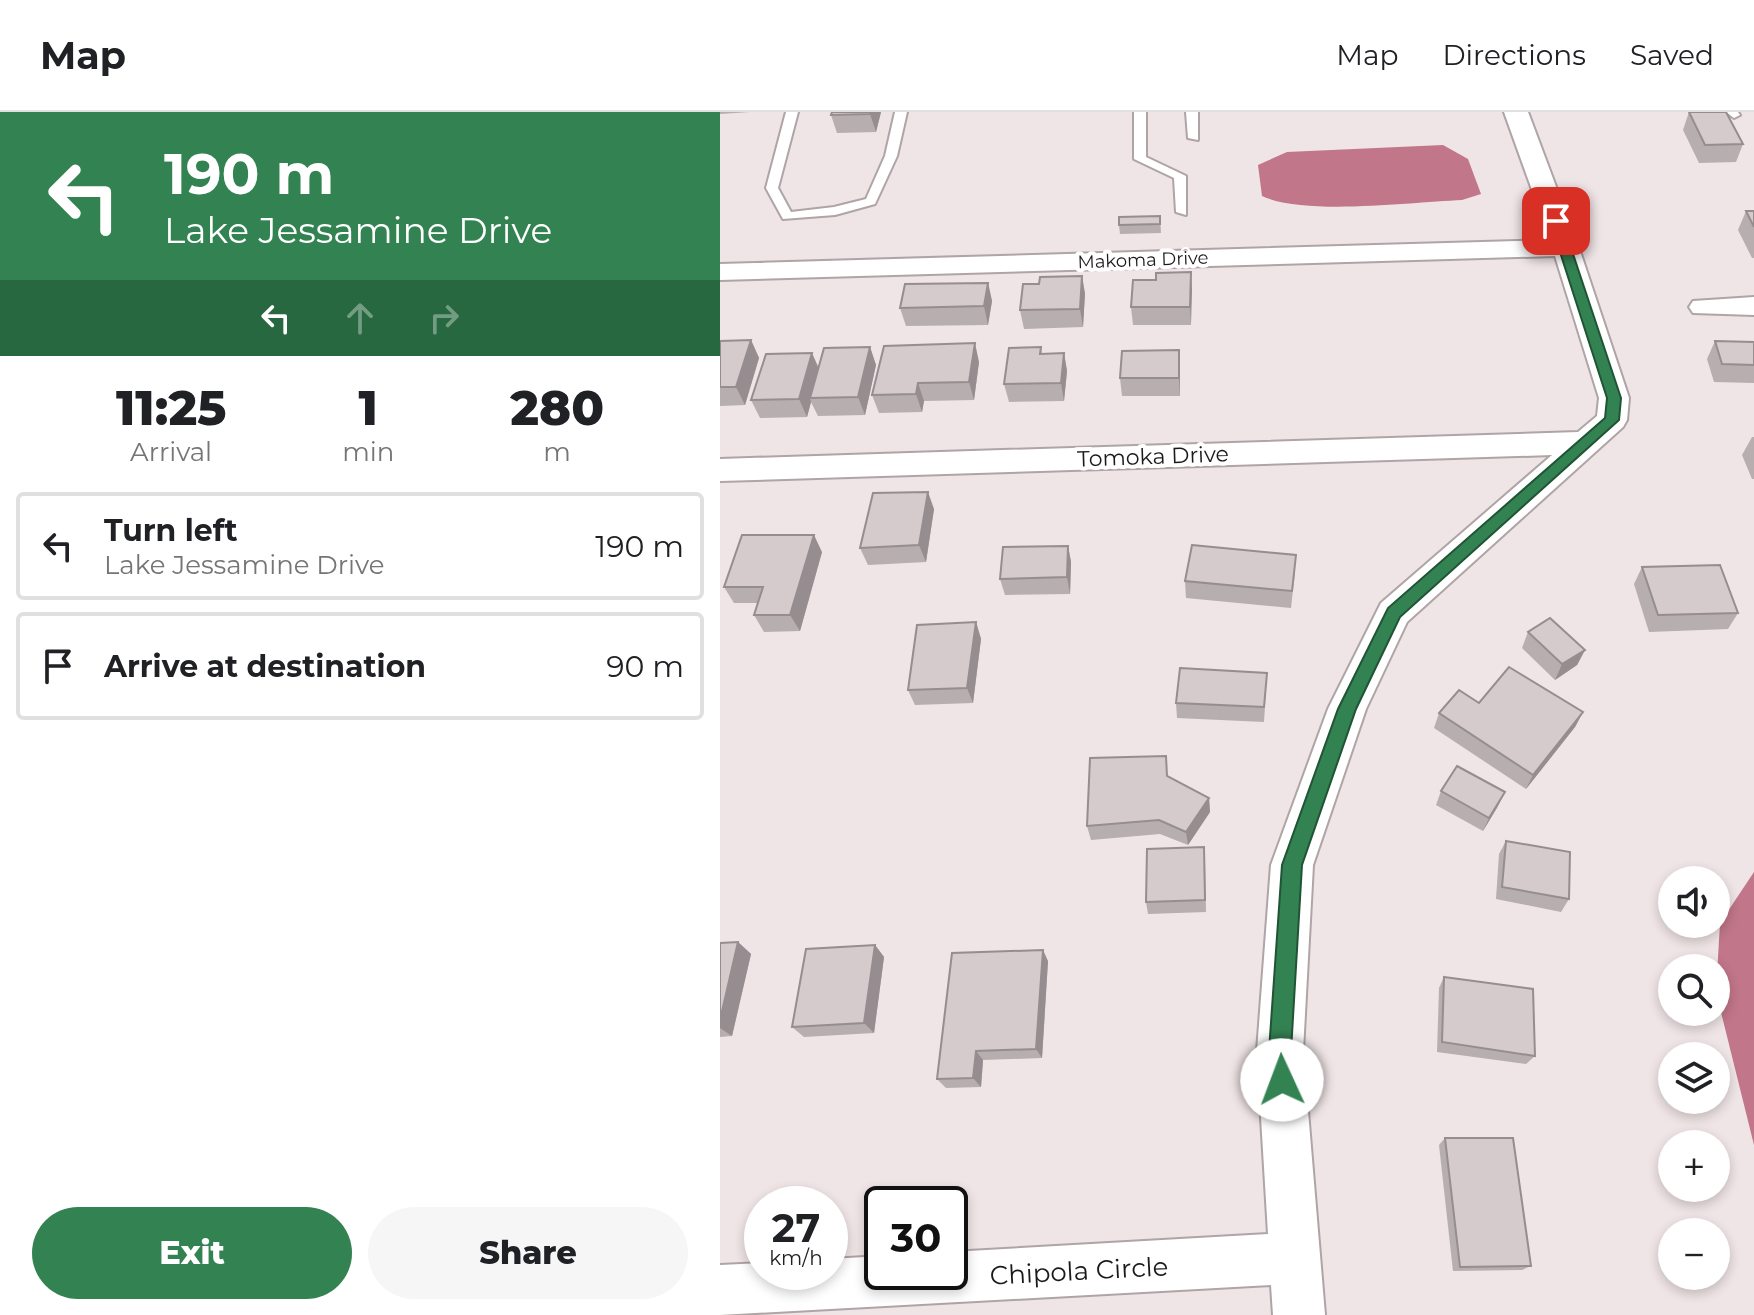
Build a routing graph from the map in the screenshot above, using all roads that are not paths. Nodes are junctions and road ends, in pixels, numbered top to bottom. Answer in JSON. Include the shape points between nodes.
{"nodes":[{"id":1,"x":792,"y":112,"type":"edge"},
{"id":2,"x":901,"y":112,"type":"edge"},
{"id":3,"x":1140,"y":112,"type":"edge"},
{"id":4,"x":1192,"y":112,"type":"edge"},
{"id":5,"x":1516,"y":112,"type":"edge"},
{"id":6,"x":1194,"y":138,"type":"dead end"},
{"id":7,"x":1182,"y":212,"type":"dead end"},
{"id":8,"x":1566,"y":248,"type":"junction"},
{"id":9,"x":720,"y":272,"type":"edge"},
{"id":10,"x":1754,"y":306,"type":"edge"},
{"id":11,"x":1703,"y":307,"type":"dead end"},
{"id":12,"x":1586,"y":443,"type":"junction"},
{"id":13,"x":720,"y":470,"type":"edge"},
{"id":14,"x":1295,"y":1258,"type":"junction"},
{"id":15,"x":720,"y":1291,"type":"edge"},
{"id":16,"x":1299,"y":1315,"type":"edge"}],
"edges":[{"from":1,"to":2,"type":"lane","via":[[772,188],[787,216],[871,201],[891,156]]},
{"from":3,"to":7,"type":"lane","via":[[1140,159],[1180,176]]},
{"from":4,"to":6,"type":"lane"},
{"from":5,"to":8,"type":"street"},
{"from":8,"to":9,"type":"street","name":"Makoma Drive"},
{"from":8,"to":12,"type":"street","via":[[1614,398],[1612,420]]},
{"from":10,"to":11,"type":"street"},
{"from":12,"to":13,"type":"street","name":"Tomoka Drive"},
{"from":12,"to":14,"type":"street","via":[[1394,613],[1347,709],[1292,865],[1280,1051]]},
{"from":14,"to":15,"type":"street","name":"Chipola Circle"},
{"from":14,"to":16,"type":"street"}]}
